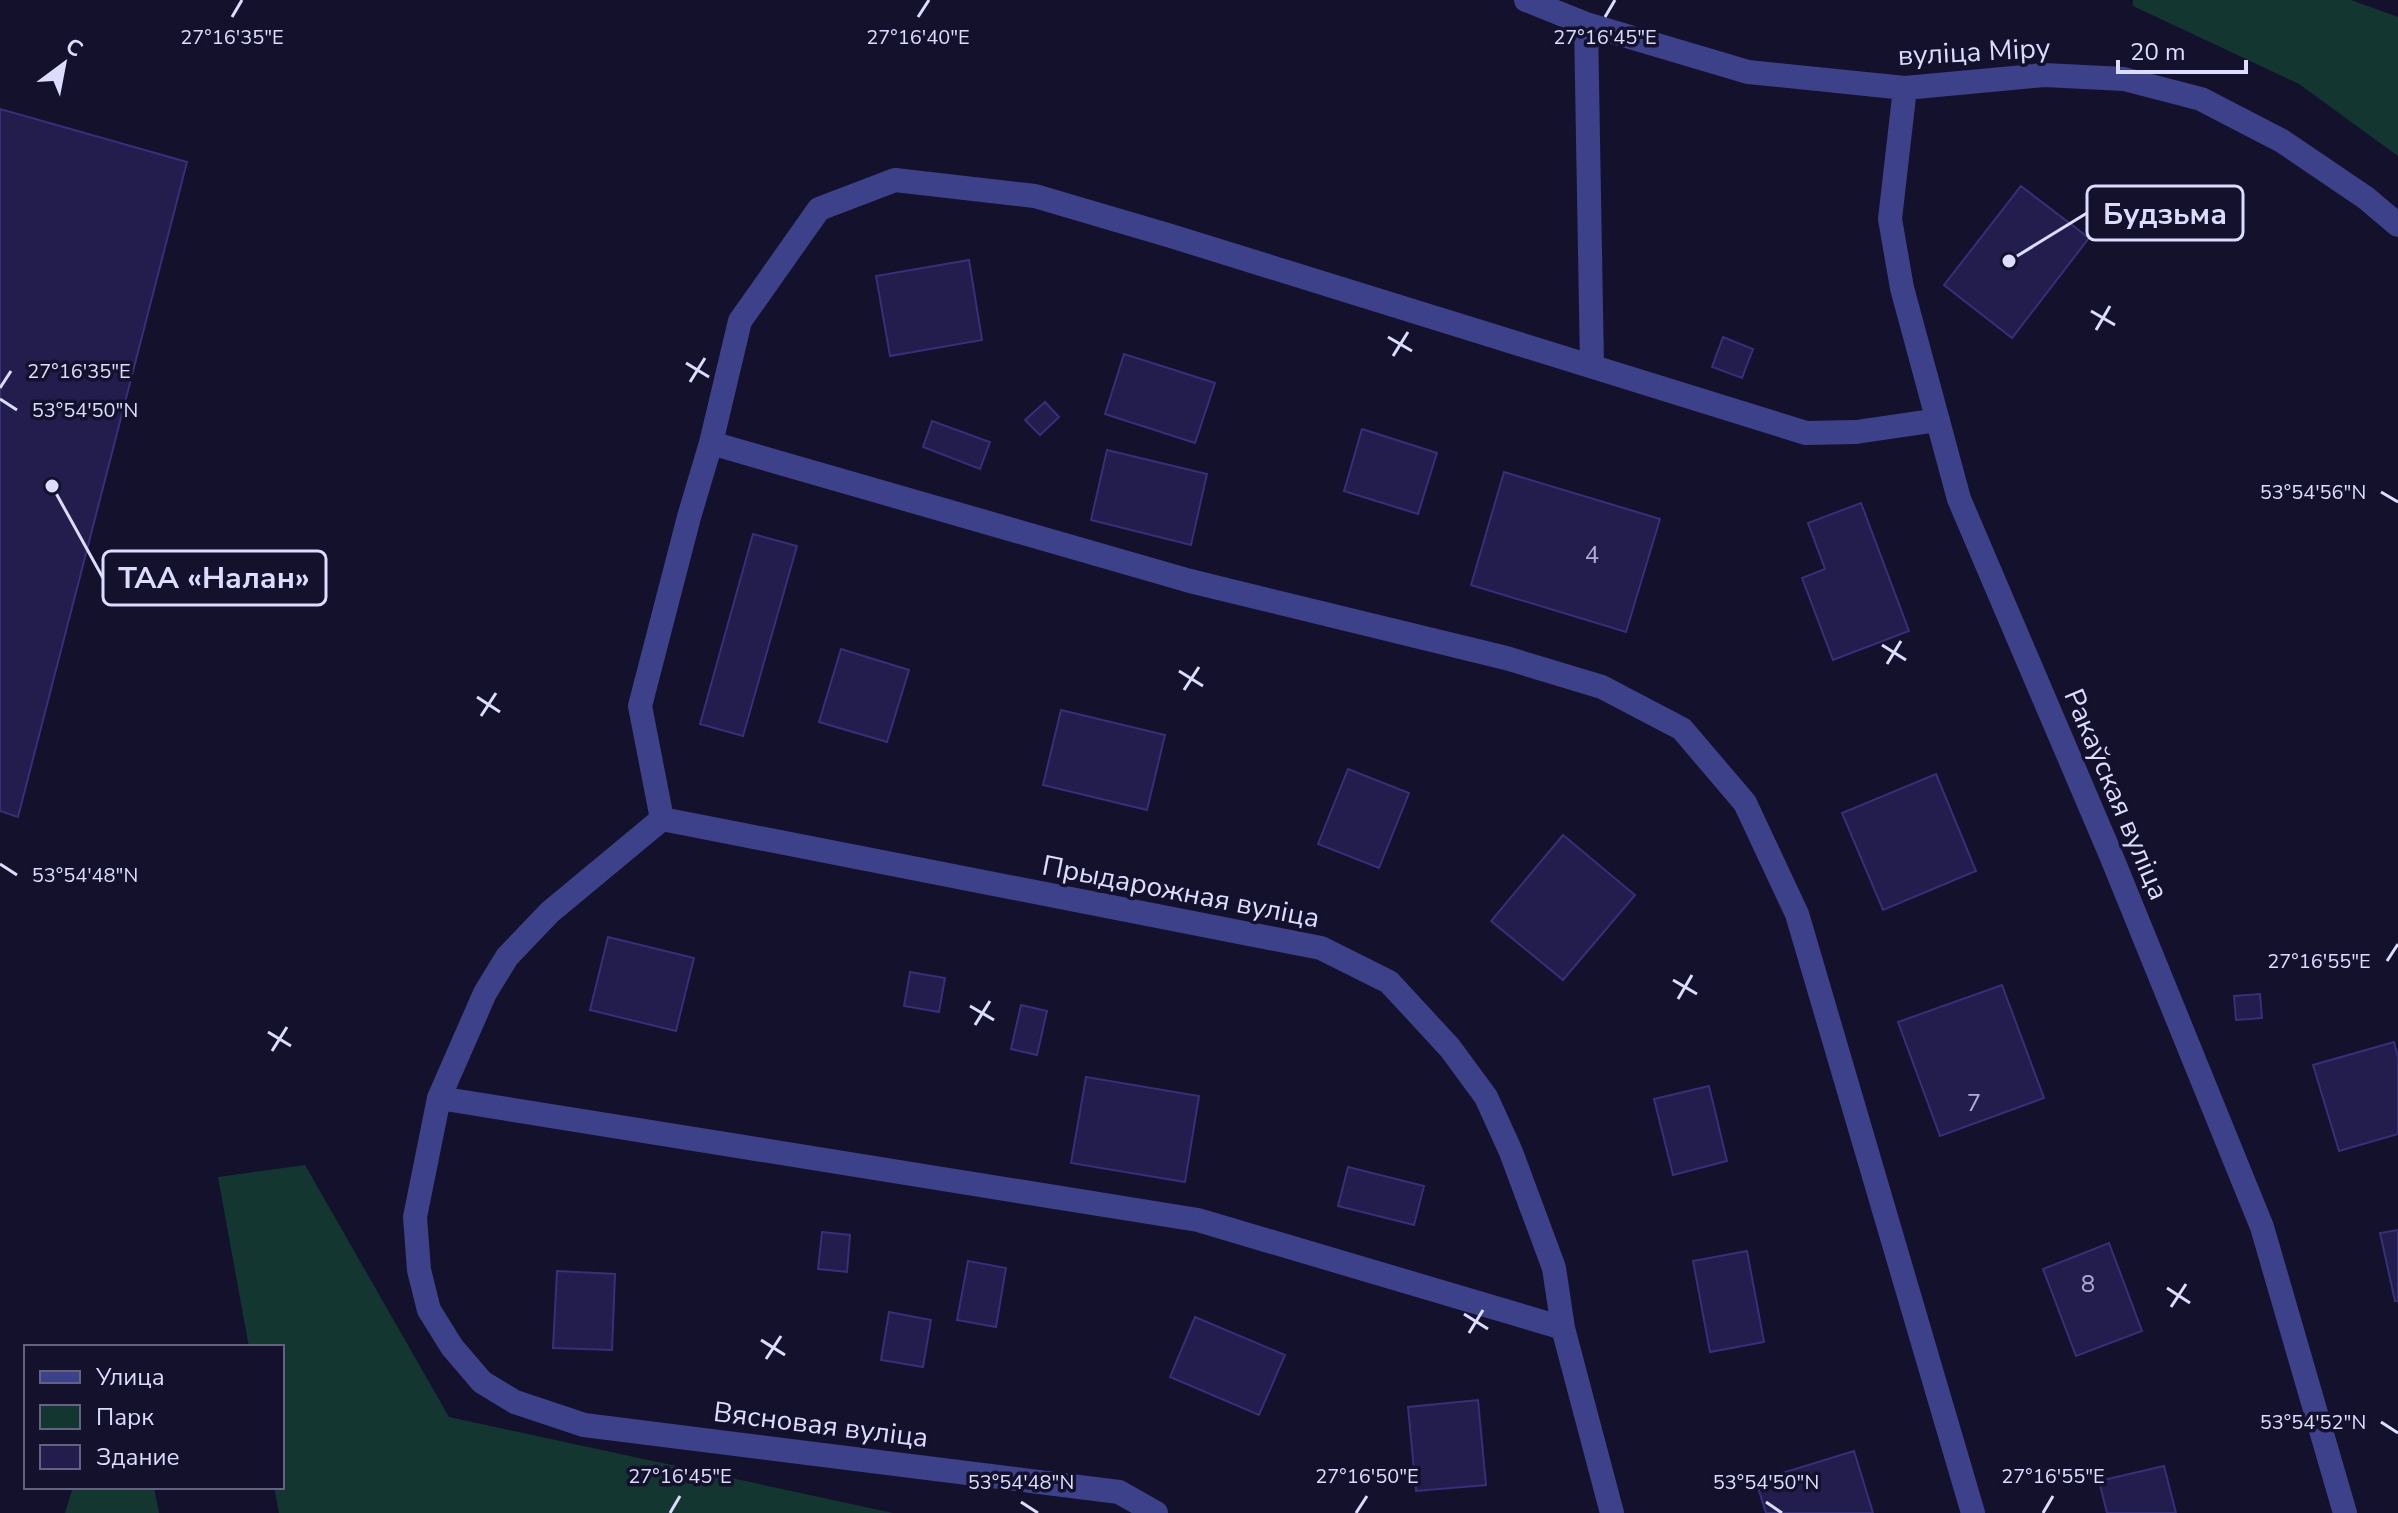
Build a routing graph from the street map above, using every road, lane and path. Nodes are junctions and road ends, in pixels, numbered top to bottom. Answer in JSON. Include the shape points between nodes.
{"nodes":[{"id":1,"x":1526,"y":0,"type":"edge"},
{"id":2,"x":1586,"y":24,"type":"junction"},
{"id":3,"x":1905,"y":88,"type":"junction"},
{"id":4,"x":2398,"y":225,"type":"edge"},
{"id":5,"x":1592,"y":366,"type":"junction"},
{"id":6,"x":1938,"y":420,"type":"junction"},
{"id":7,"x":711,"y":443,"type":"junction"},
{"id":8,"x":662,"y":819,"type":"junction"},
{"id":9,"x":439,"y":1098,"type":"junction"},
{"id":10,"x":1563,"y":1328,"type":"junction"},
{"id":11,"x":1156,"y":1513,"type":"edge"},
{"id":12,"x":1612,"y":1513,"type":"edge"},
{"id":13,"x":1973,"y":1513,"type":"edge"},
{"id":14,"x":2345,"y":1513,"type":"edge"}],
"edges":[{"from":1,"to":2,"type":"street","name":"вуліца Міру"},
{"from":2,"to":3,"type":"street","name":"вуліца Міру","via":[[1748,72]]},
{"from":2,"to":5,"type":"street"},
{"from":3,"to":4,"type":"street","name":"вуліца Міру","via":[[2044,75],[2124,79],[2201,99],[2282,141]]},
{"from":3,"to":6,"type":"street","name":"Ракаўская вуліца","via":[[1890,219],[1902,288]]},
{"from":5,"to":6,"type":"street","via":[[1806,433]]},
{"from":5,"to":7,"type":"street","via":[[1035,196],[895,180],[819,209],[740,321]]},
{"from":6,"to":14,"type":"street","name":"Ракаўская вуліца","via":[[1959,499],[2262,1227]]},
{"from":7,"to":8,"type":"street","via":[[640,706]]},
{"from":7,"to":13,"type":"street","via":[[1190,581],[1506,658],[1602,687],[1682,729],[1745,803],[1797,914]]},
{"from":8,"to":9,"type":"street","name":"Вясновая вуліца","via":[[550,912],[507,957],[485,993]]},
{"from":8,"to":10,"type":"street","name":"Прыдарожная вуліца","via":[[1321,948],[1389,982],[1450,1048],[1486,1097],[1554,1268]]},
{"from":9,"to":10,"type":"street","via":[[1198,1220]]},
{"from":9,"to":11,"type":"street","name":"Вясновая вуліца","via":[[415,1217],[419,1270],[429,1310],[452,1347],[482,1382],[515,1402],[584,1425],[1119,1492]]},
{"from":10,"to":12,"type":"street","name":"Прыдарожная вуліца"}]}
